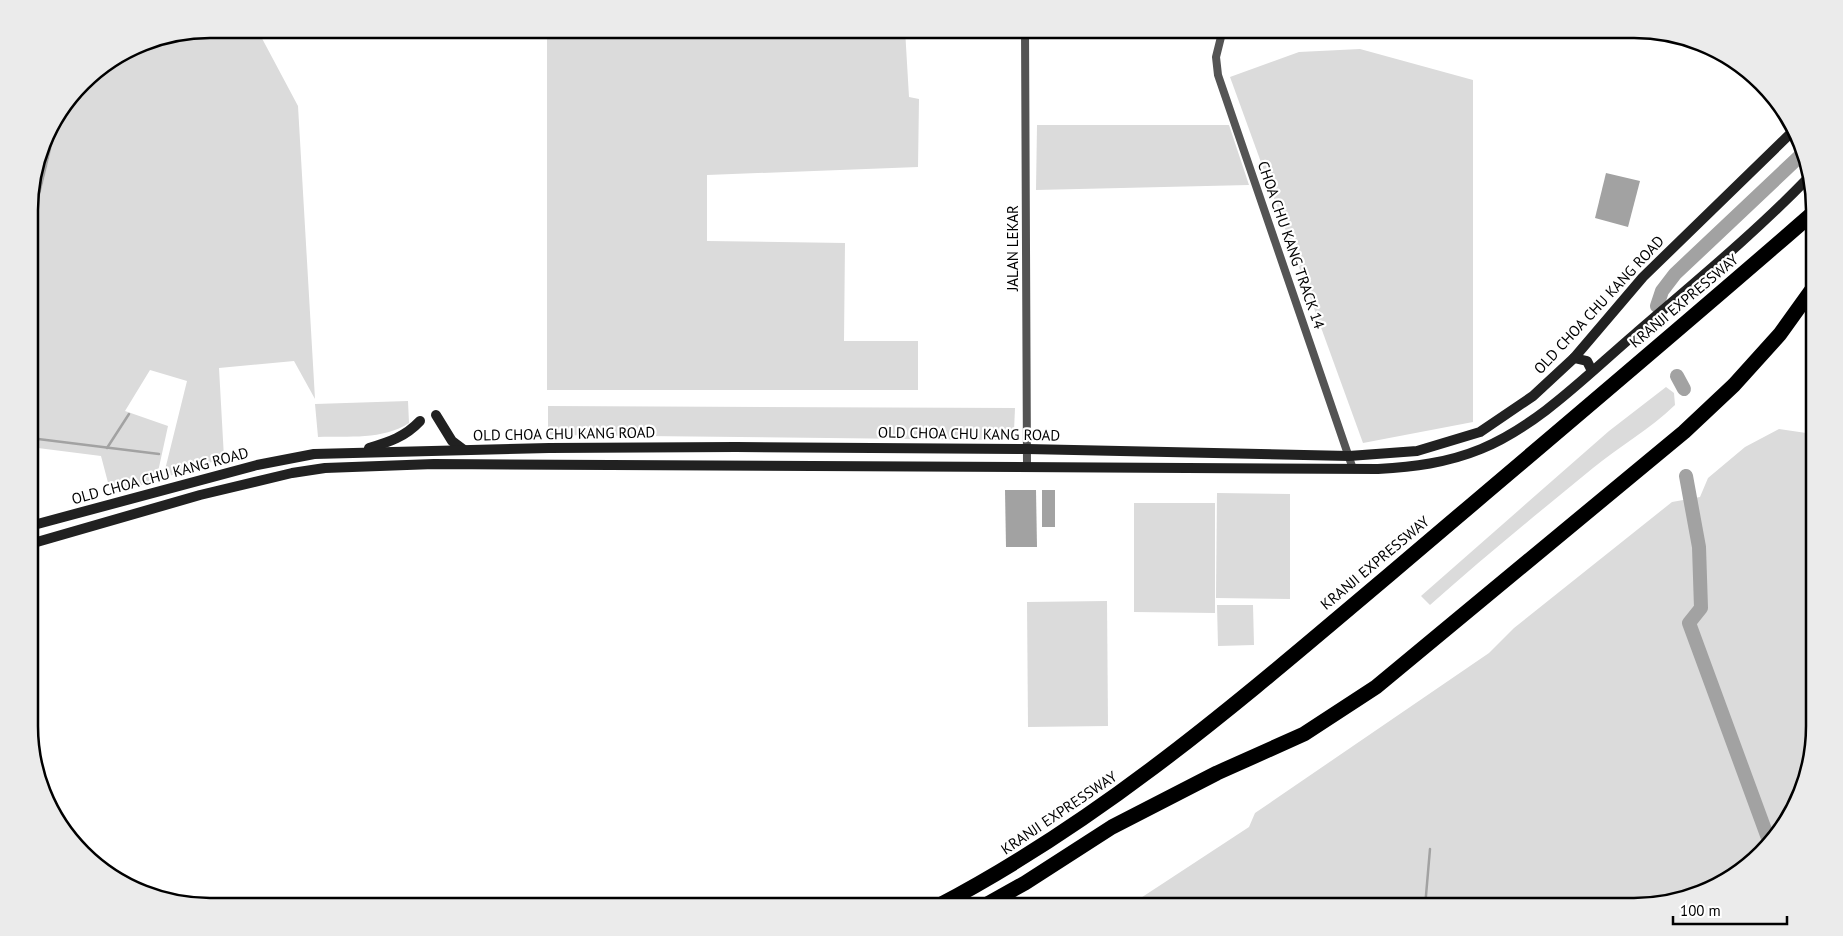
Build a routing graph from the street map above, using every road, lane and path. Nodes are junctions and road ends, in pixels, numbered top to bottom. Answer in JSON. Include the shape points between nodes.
{"nodes":[{"id":1,"x":1025,"y":38,"type":"edge"},
{"id":2,"x":1221,"y":38,"type":"edge"},
{"id":3,"x":1788,"y":136,"type":"edge"},
{"id":4,"x":1803,"y":183,"type":"edge"},
{"id":5,"x":1806,"y":219,"type":"edge"},
{"id":6,"x":1806,"y":297,"type":"edge"},
{"id":7,"x":1574,"y":358,"type":"junction"},
{"id":8,"x":1592,"y":370,"type":"junction"},
{"id":9,"x":436,"y":415,"type":"dead end"},
{"id":10,"x":420,"y":421,"type":"dead end"},
{"id":11,"x":736,"y":447,"type":"junction"},
{"id":12,"x":1027,"y":449,"type":"junction"},
{"id":13,"x":464,"y":450,"type":"junction"},
{"id":14,"x":358,"y":452,"type":"junction"},
{"id":15,"x":1349,"y":456,"type":"junction"},
{"id":16,"x":747,"y":465,"type":"junction"},
{"id":17,"x":1027,"y":466,"type":"junction"},
{"id":18,"x":1353,"y":469,"type":"junction"},
{"id":19,"x":56,"y":520,"type":"junction"},
{"id":20,"x":106,"y":523,"type":"junction"},
{"id":21,"x":38,"y":524,"type":"edge"},
{"id":22,"x":38,"y":542,"type":"edge"},
{"id":23,"x":953,"y":898,"type":"edge"},
{"id":24,"x":998,"y":898,"type":"edge"}],
"edges":[{"from":1,"to":12,"type":"street","name":"JALAN LEKAR"},
{"from":2,"to":15,"type":"street","name":"CHOA CHU KANG TRACK 14","via":[[1216,57],[1218,74]]},
{"from":3,"to":7,"type":"main road","name":"OLD CHOA CHU KANG ROAD","via":[[1643,277]]},
{"from":4,"to":8,"type":"main road","name":"OLD CHOA CHU KANG ROAD"},
{"from":5,"to":23,"type":"highway","name":"KRANJI EXPRESSWAY","via":[[1517,468],[1186,744],[1119,795],[1015,864]]},
{"from":6,"to":24,"type":"highway","via":[[1773,342],[1734,386],[1684,432],[1376,687],[1304,734],[1217,773],[1112,827]]},
{"from":7,"to":8,"type":"main road","via":[[1587,361]]},
{"from":7,"to":15,"type":"main road","name":"OLD CHOA CHU KANG ROAD","via":[[1527,401],[1480,432],[1417,451]]},
{"from":8,"to":18,"type":"main road","name":"OLD CHOA CHU KANG ROAD","via":[[1531,419],[1482,448],[1451,460],[1412,468]]},
{"from":9,"to":13,"type":"main road","via":[[452,441]]},
{"from":10,"to":14,"type":"main road","via":[[394,441]]},
{"from":11,"to":12,"type":"main road","name":"OLD CHOA CHU KANG ROAD"},
{"from":11,"to":13,"type":"main road","name":"OLD CHOA CHU KANG ROAD"},
{"from":11,"to":16,"type":"main road","via":[[738,456]]},
{"from":12,"to":15,"type":"main road","name":"OLD CHOA CHU KANG ROAD"},
{"from":12,"to":17,"type":"street","name":"JALAN LEKAR"},
{"from":13,"to":14,"type":"main road","name":"OLD CHOA CHU KANG ROAD"},
{"from":14,"to":19,"type":"main road","name":"OLD CHOA CHU KANG ROAD","via":[[314,454],[257,465]]},
{"from":15,"to":18,"type":"street","name":"CHOA CHU KANG TRACK 14"},
{"from":16,"to":17,"type":"main road","name":"OLD CHOA CHU KANG ROAD"},
{"from":16,"to":20,"type":"main road","name":"OLD CHOA CHU KANG ROAD","via":[[434,464],[325,468],[258,480]]},
{"from":17,"to":18,"type":"main road","name":"OLD CHOA CHU KANG ROAD"},
{"from":19,"to":20,"type":"main road","via":[[62,528]]},
{"from":19,"to":21,"type":"main road","name":"OLD CHOA CHU KANG ROAD"},
{"from":20,"to":22,"type":"main road","name":"OLD CHOA CHU KANG ROAD"}]}
